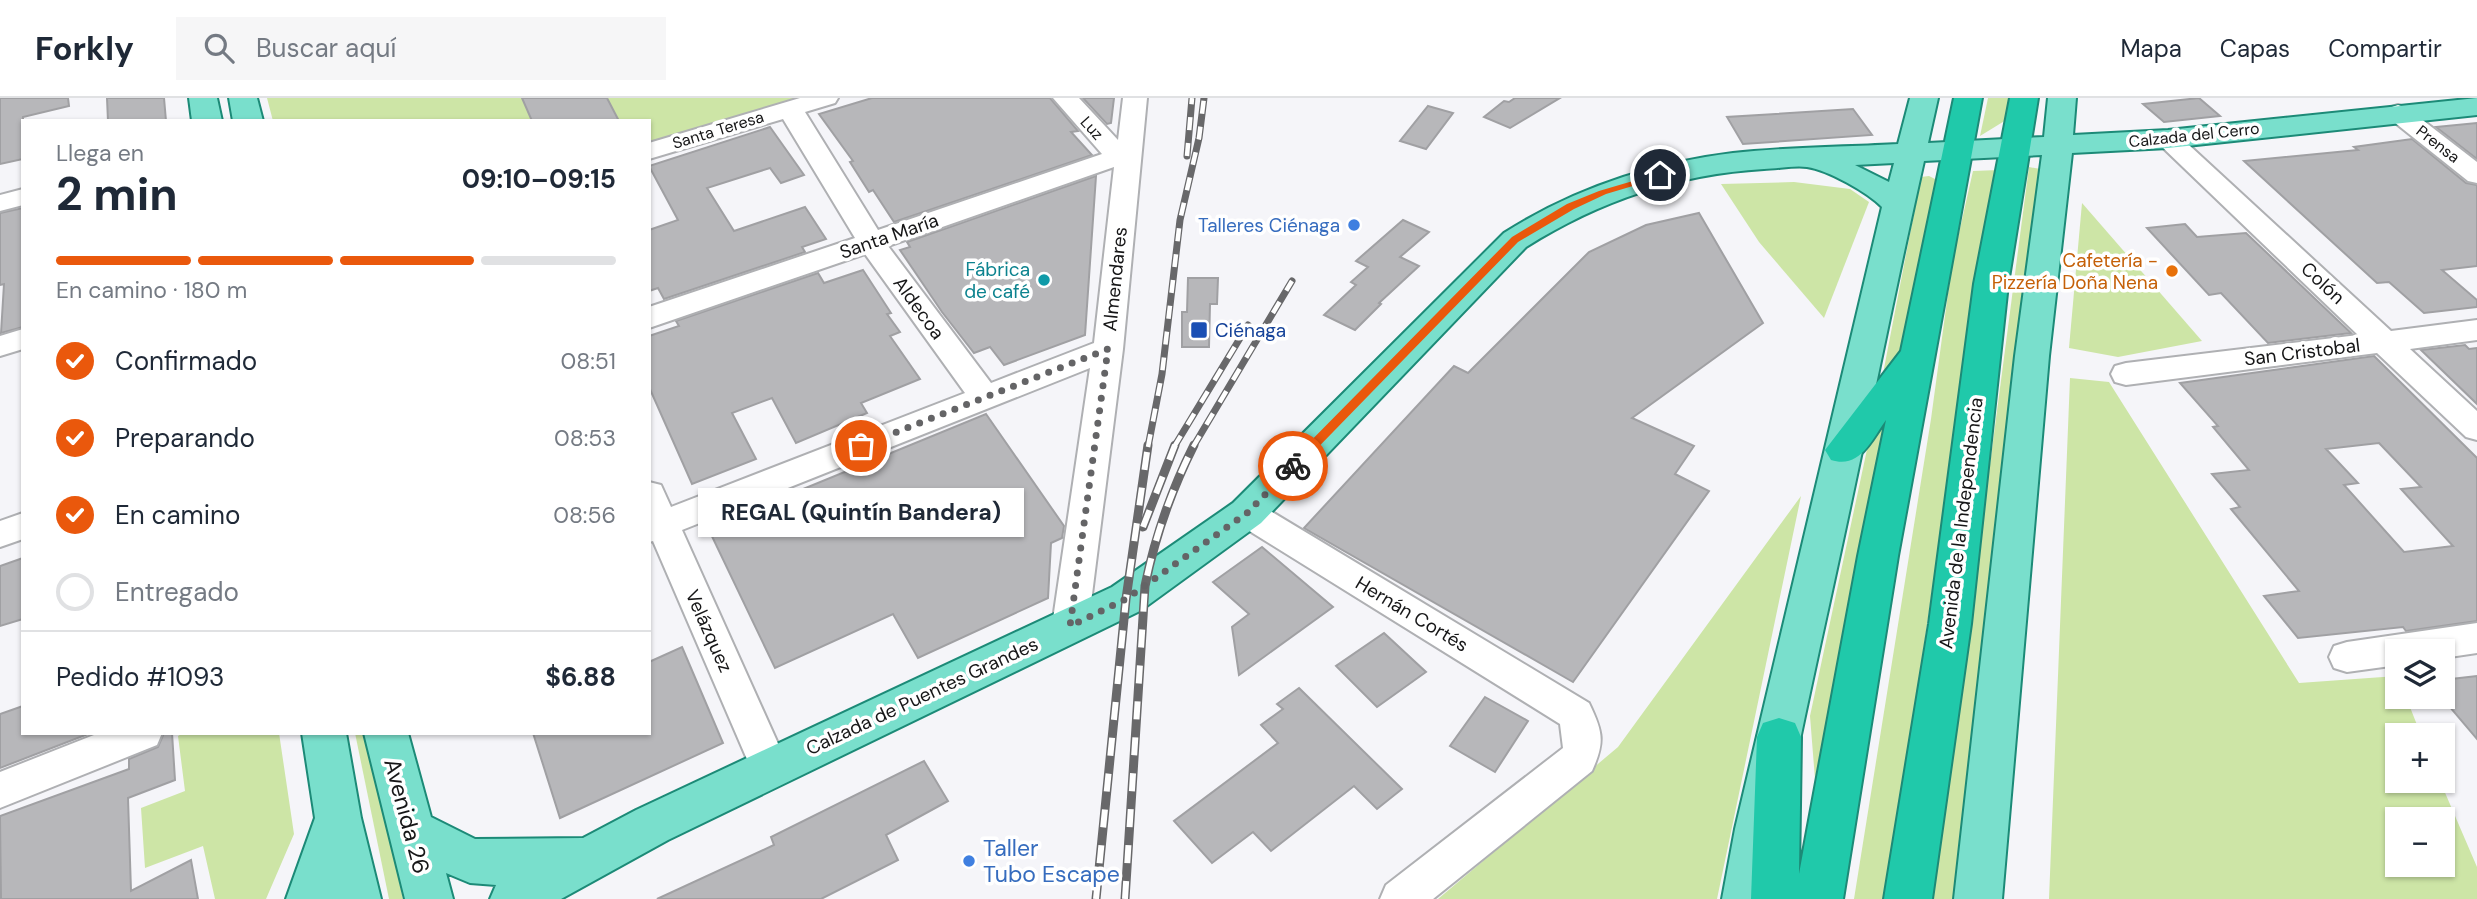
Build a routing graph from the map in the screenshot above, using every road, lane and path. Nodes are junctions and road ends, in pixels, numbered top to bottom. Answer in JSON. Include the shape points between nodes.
{"nodes":[{"id":1,"x":203,"y":98,"type":"edge"},
{"id":2,"x":243,"y":98,"type":"edge"},
{"id":3,"x":826,"y":98,"type":"edge"},
{"id":4,"x":1065,"y":98,"type":"edge"},
{"id":5,"x":1135,"y":98,"type":"edge"},
{"id":6,"x":1924,"y":98,"type":"edge"},
{"id":7,"x":1968,"y":98,"type":"edge"},
{"id":8,"x":2024,"y":98,"type":"edge"},
{"id":9,"x":2062,"y":98,"type":"edge"},
{"id":10,"x":2477,"y":106,"type":"edge"},
{"id":11,"x":790,"y":109,"type":"junction"},
{"id":12,"x":2398,"y":113,"type":"junction"},
{"id":13,"x":207,"y":119,"type":"edge"},
{"id":14,"x":248,"y":119,"type":"edge"},
{"id":15,"x":2168,"y":139,"type":"junction"},
{"id":16,"x":2056,"y":146,"type":"junction"},
{"id":17,"x":2015,"y":148,"type":"junction"},
{"id":18,"x":651,"y":150,"type":"edge"},
{"id":19,"x":1956,"y":150,"type":"junction"},
{"id":20,"x":1911,"y":151,"type":"junction"},
{"id":21,"x":1124,"y":156,"type":"junction"},
{"id":22,"x":1809,"y":158,"type":"junction"},
{"id":23,"x":2477,"y":175,"type":"edge"},
{"id":24,"x":21,"y":197,"type":"edge"},
{"id":25,"x":0,"y":202,"type":"edge"},
{"id":26,"x":1898,"y":205,"type":"junction"},
{"id":27,"x":872,"y":242,"type":"junction"},
{"id":28,"x":651,"y":317,"type":"edge"},
{"id":29,"x":2477,"y":330,"type":"edge"},
{"id":30,"x":21,"y":340,"type":"edge"},
{"id":31,"x":2385,"y":341,"type":"junction"},
{"id":32,"x":0,"y":346,"type":"edge"},
{"id":33,"x":1108,"y":349,"type":"junction"},
{"id":34,"x":1917,"y":353,"type":"junction"},
{"id":35,"x":2126,"y":374,"type":"dead end"},
{"id":36,"x":985,"y":398,"type":"junction"},
{"id":37,"x":2477,"y":429,"type":"edge"},
{"id":38,"x":1844,"y":450,"type":"junction"},
{"id":39,"x":1247,"y":513,"type":"junction"},
{"id":40,"x":653,"y":516,"type":"edge"},
{"id":41,"x":21,"y":527,"type":"edge"},
{"id":42,"x":0,"y":534,"type":"edge"},
{"id":43,"x":1070,"y":626,"type":"junction"},
{"id":44,"x":2477,"y":638,"type":"edge"},
{"id":45,"x":2347,"y":657,"type":"dead end"},
{"id":46,"x":138,"y":735,"type":"edge"},
{"id":47,"x":324,"y":735,"type":"edge"},
{"id":48,"x":386,"y":735,"type":"edge"},
{"id":49,"x":1779,"y":737,"type":"junction"},
{"id":50,"x":770,"y":768,"type":"junction"},
{"id":51,"x":0,"y":790,"type":"edge"},
{"id":52,"x":338,"y":818,"type":"junction"},
{"id":53,"x":410,"y":830,"type":"junction"},
{"id":54,"x":590,"y":859,"type":"junction"},
{"id":55,"x":310,"y":899,"type":"edge"},
{"id":56,"x":357,"y":899,"type":"edge"},
{"id":57,"x":429,"y":899,"type":"edge"},
{"id":58,"x":514,"y":899,"type":"edge"},
{"id":59,"x":546,"y":899,"type":"edge"},
{"id":60,"x":1401,"y":899,"type":"edge"},
{"id":61,"x":1746,"y":899,"type":"edge"},
{"id":62,"x":1775,"y":899,"type":"edge"},
{"id":63,"x":1819,"y":899,"type":"edge"},
{"id":64,"x":1909,"y":899,"type":"edge"},
{"id":65,"x":1978,"y":899,"type":"edge"}],
"edges":[{"from":1,"to":13,"type":"main road"},
{"from":2,"to":14,"type":"main road"},
{"from":3,"to":11,"type":"street","name":"Santa Teresa"},
{"from":4,"to":21,"type":"street","name":"Luz"},
{"from":5,"to":21,"type":"street","name":"Almendares"},
{"from":6,"to":20,"type":"main road"},
{"from":7,"to":19,"type":"highway"},
{"from":8,"to":17,"type":"highway","name":"Avenida de la Independencia"},
{"from":9,"to":16,"type":"main road"},
{"from":10,"to":12,"type":"main road","name":"Calzada del Cerro"},
{"from":11,"to":18,"type":"street","name":"Santa Teresa"},
{"from":11,"to":27,"type":"street","name":"Aldecoa"},
{"from":12,"to":15,"type":"main road","name":"Calzada del Cerro"},
{"from":12,"to":23,"type":"street","name":"Prensa"},
{"from":15,"to":16,"type":"main road","name":"Calzada del Cerro"},
{"from":15,"to":31,"type":"street","name":"Colón"},
{"from":16,"to":17,"type":"main road","name":"Calzada del Cerro"},
{"from":16,"to":65,"type":"main road"},
{"from":17,"to":19,"type":"main road","name":"Calzada del Cerro"},
{"from":17,"to":64,"type":"highway","name":"Avenida de la Independencia","via":[[1991,284],[1950,624]]},
{"from":19,"to":20,"type":"main road","name":"Calzada del Cerro"},
{"from":19,"to":34,"type":"highway"},
{"from":20,"to":22,"type":"main road","name":"Calzada de Puentes Grandes"},
{"from":20,"to":26,"type":"main road"},
{"from":21,"to":27,"type":"street","name":"Santa María"},
{"from":21,"to":33,"type":"street","name":"Almendares"},
{"from":22,"to":26,"type":"main road","via":[[1860,177]]},
{"from":22,"to":39,"type":"main road","name":"Calzada de Puentes Grandes","via":[[1734,162],[1660,175],[1602,192],[1545,219],[1487,265]]},
{"from":24,"to":25,"type":"street"},
{"from":26,"to":38,"type":"main road"},
{"from":27,"to":28,"type":"street","name":"Santa María"},
{"from":27,"to":36,"type":"street","name":"Aldecoa"},
{"from":29,"to":31,"type":"street","name":"San Cristobal"},
{"from":30,"to":32,"type":"street"},
{"from":31,"to":35,"type":"street","name":"San Cristobal"},
{"from":31,"to":37,"type":"street","name":"Colón"},
{"from":33,"to":36,"type":"street"},
{"from":33,"to":43,"type":"street","name":"Almendares"},
{"from":34,"to":38,"type":"highway"},
{"from":34,"to":63,"type":"highway"},
{"from":36,"to":40,"type":"street"},
{"from":38,"to":49,"type":"main road"},
{"from":39,"to":43,"type":"main road","name":"Calzada de Puentes Grandes","via":[[1126,599]]},
{"from":39,"to":60,"type":"street","name":"Hernán Cortés","via":[[1576,714],[1584,744],[1578,759]]},
{"from":40,"to":50,"type":"street","name":"Velázquez"},
{"from":41,"to":42,"type":"street"},
{"from":43,"to":50,"type":"main road","name":"Calzada de Puentes Grandes"},
{"from":44,"to":45,"type":"street"},
{"from":46,"to":51,"type":"street"},
{"from":47,"to":52,"type":"main road"},
{"from":48,"to":53,"type":"main road","name":"Avenida 26"},
{"from":49,"to":61,"type":"main road"},
{"from":49,"to":62,"type":"highway"},
{"from":50,"to":54,"type":"main road","name":"Calzada de Puentes Grandes"},
{"from":52,"to":55,"type":"main road"},
{"from":52,"to":56,"type":"main road"},
{"from":53,"to":54,"type":"main road","via":[[470,861]]},
{"from":53,"to":57,"type":"main road","name":"Avenida 26"},
{"from":54,"to":58,"type":"main road","name":"Calzada de Puentes Grandes"},
{"from":54,"to":59,"type":"main road"}]}
